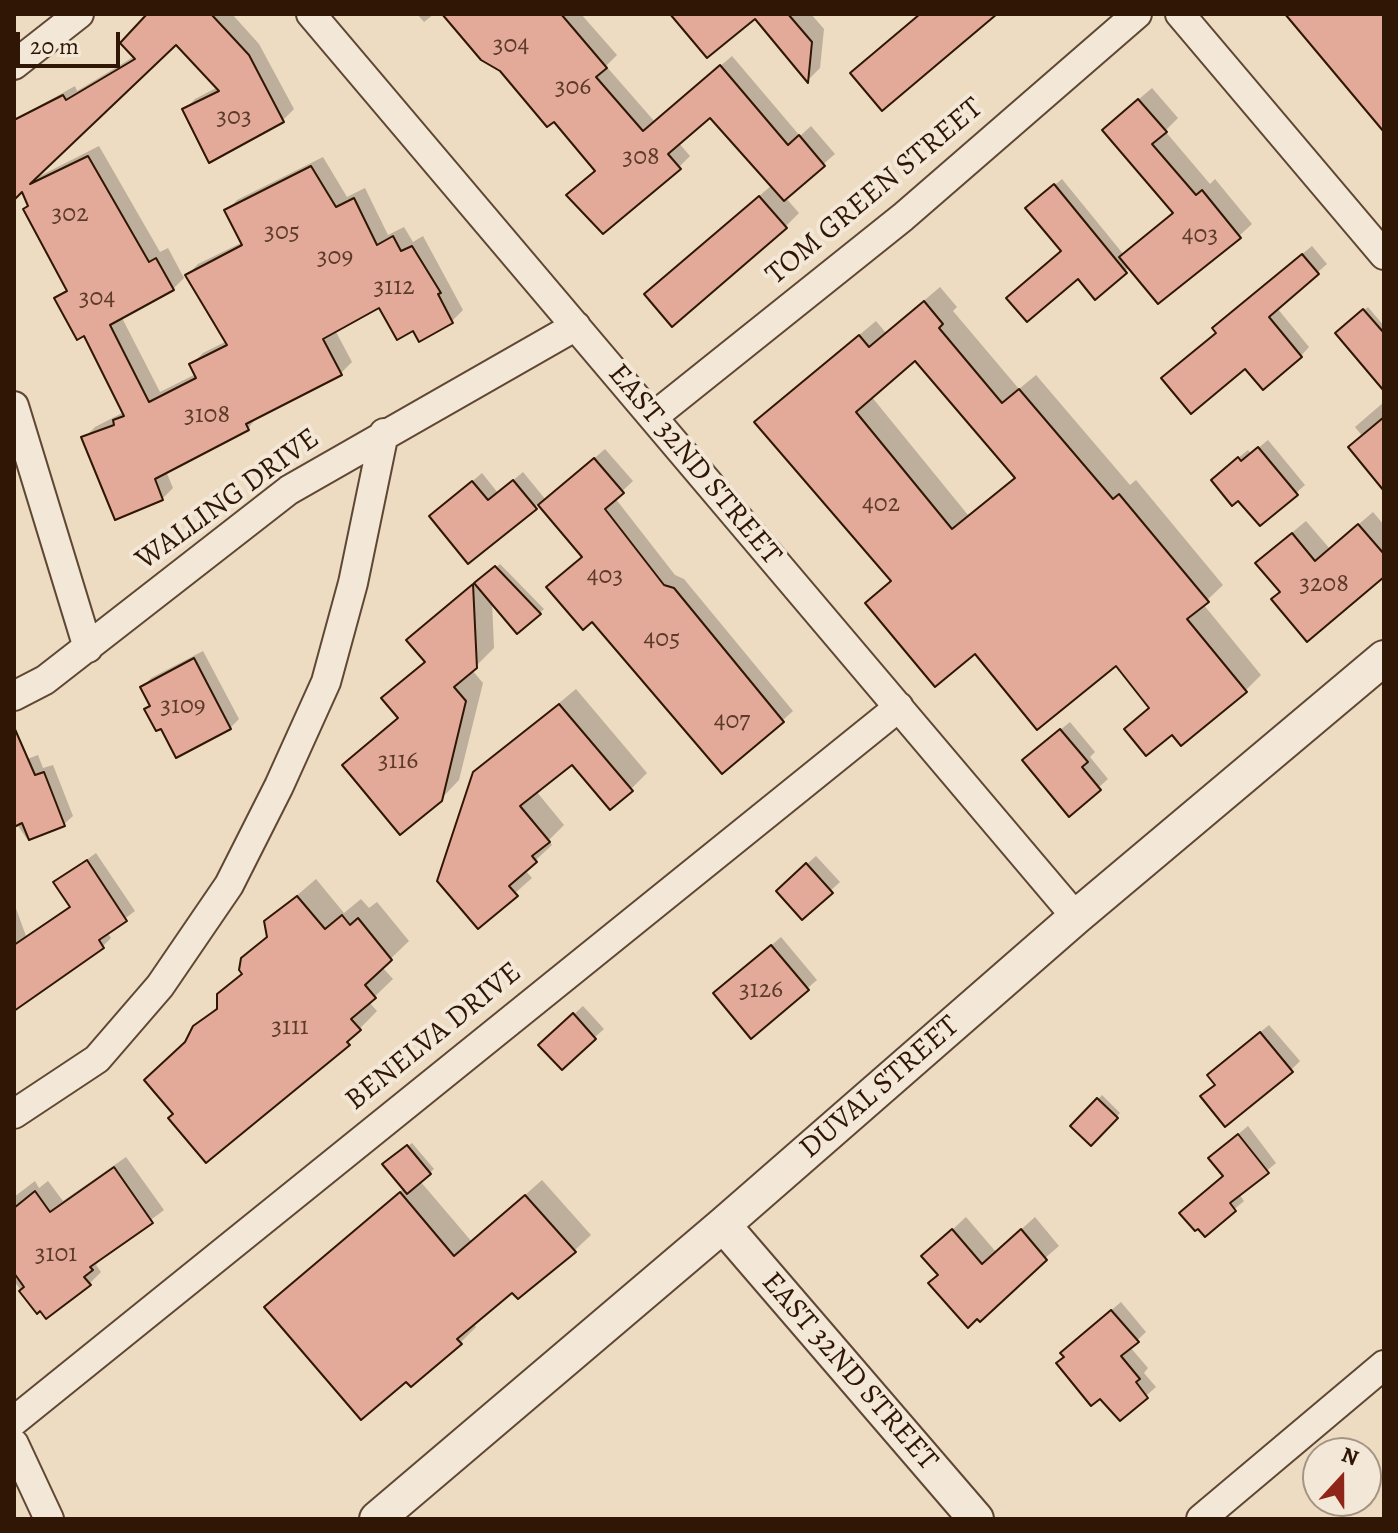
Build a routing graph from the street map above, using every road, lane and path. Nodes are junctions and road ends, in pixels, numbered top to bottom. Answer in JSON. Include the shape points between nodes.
{"nodes":[{"id":1,"x":79,"y":14,"type":"edge"},
{"id":2,"x":311,"y":14,"type":"edge"},
{"id":3,"x":1137,"y":14,"type":"edge"},
{"id":4,"x":1180,"y":14,"type":"edge"},
{"id":5,"x":14,"y":65,"type":"edge"},
{"id":6,"x":1384,"y":255,"type":"edge"},
{"id":7,"x":576,"y":326,"type":"junction"},
{"id":8,"x":14,"y":406,"type":"edge"},
{"id":9,"x":653,"y":417,"type":"junction"},
{"id":10,"x":384,"y":433,"type":"junction"},
{"id":11,"x":88,"y":648,"type":"junction"},
{"id":12,"x":1384,"y":658,"type":"edge"},
{"id":13,"x":14,"y":696,"type":"edge"},
{"id":14,"x":899,"y":707,"type":"junction"},
{"id":15,"x":1076,"y":917,"type":"junction"},
{"id":16,"x":14,"y":1114,"type":"edge"},
{"id":17,"x":723,"y":1225,"type":"junction"},
{"id":18,"x":1384,"y":1365,"type":"edge"},
{"id":19,"x":14,"y":1421,"type":"edge"},
{"id":20,"x":14,"y":1444,"type":"edge"},
{"id":21,"x":49,"y":1519,"type":"edge"},
{"id":22,"x":377,"y":1519,"type":"edge"},
{"id":23,"x":976,"y":1519,"type":"edge"},
{"id":24,"x":1201,"y":1519,"type":"edge"}],
"edges":[{"from":1,"to":5,"type":"street"},
{"from":2,"to":7,"type":"street","name":"EAST 32ND STREET"},
{"from":3,"to":9,"type":"street","name":"TOM GREEN STREET","via":[[903,217]]},
{"from":4,"to":6,"type":"street"},
{"from":7,"to":9,"type":"street","name":"EAST 32ND STREET"},
{"from":7,"to":10,"type":"street","name":"WALLING DRIVE"},
{"from":8,"to":11,"type":"street"},
{"from":9,"to":14,"type":"street","name":"EAST 32ND STREET"},
{"from":10,"to":11,"type":"street","name":"WALLING DRIVE","via":[[289,490]]},
{"from":10,"to":16,"type":"street","via":[[326,682],[229,885],[160,986],[97,1059]]},
{"from":11,"to":13,"type":"street","name":"WALLING DRIVE"},
{"from":12,"to":15,"type":"street","name":"DUVAL STREET"},
{"from":14,"to":15,"type":"street","name":"EAST 32ND STREET"},
{"from":14,"to":19,"type":"street","name":"BENELVA DRIVE"},
{"from":15,"to":17,"type":"street","name":"DUVAL STREET"},
{"from":17,"to":22,"type":"street","name":"DUVAL STREET"},
{"from":17,"to":23,"type":"street","name":"EAST 32ND STREET"},
{"from":18,"to":24,"type":"street"},
{"from":20,"to":21,"type":"street"}]}
